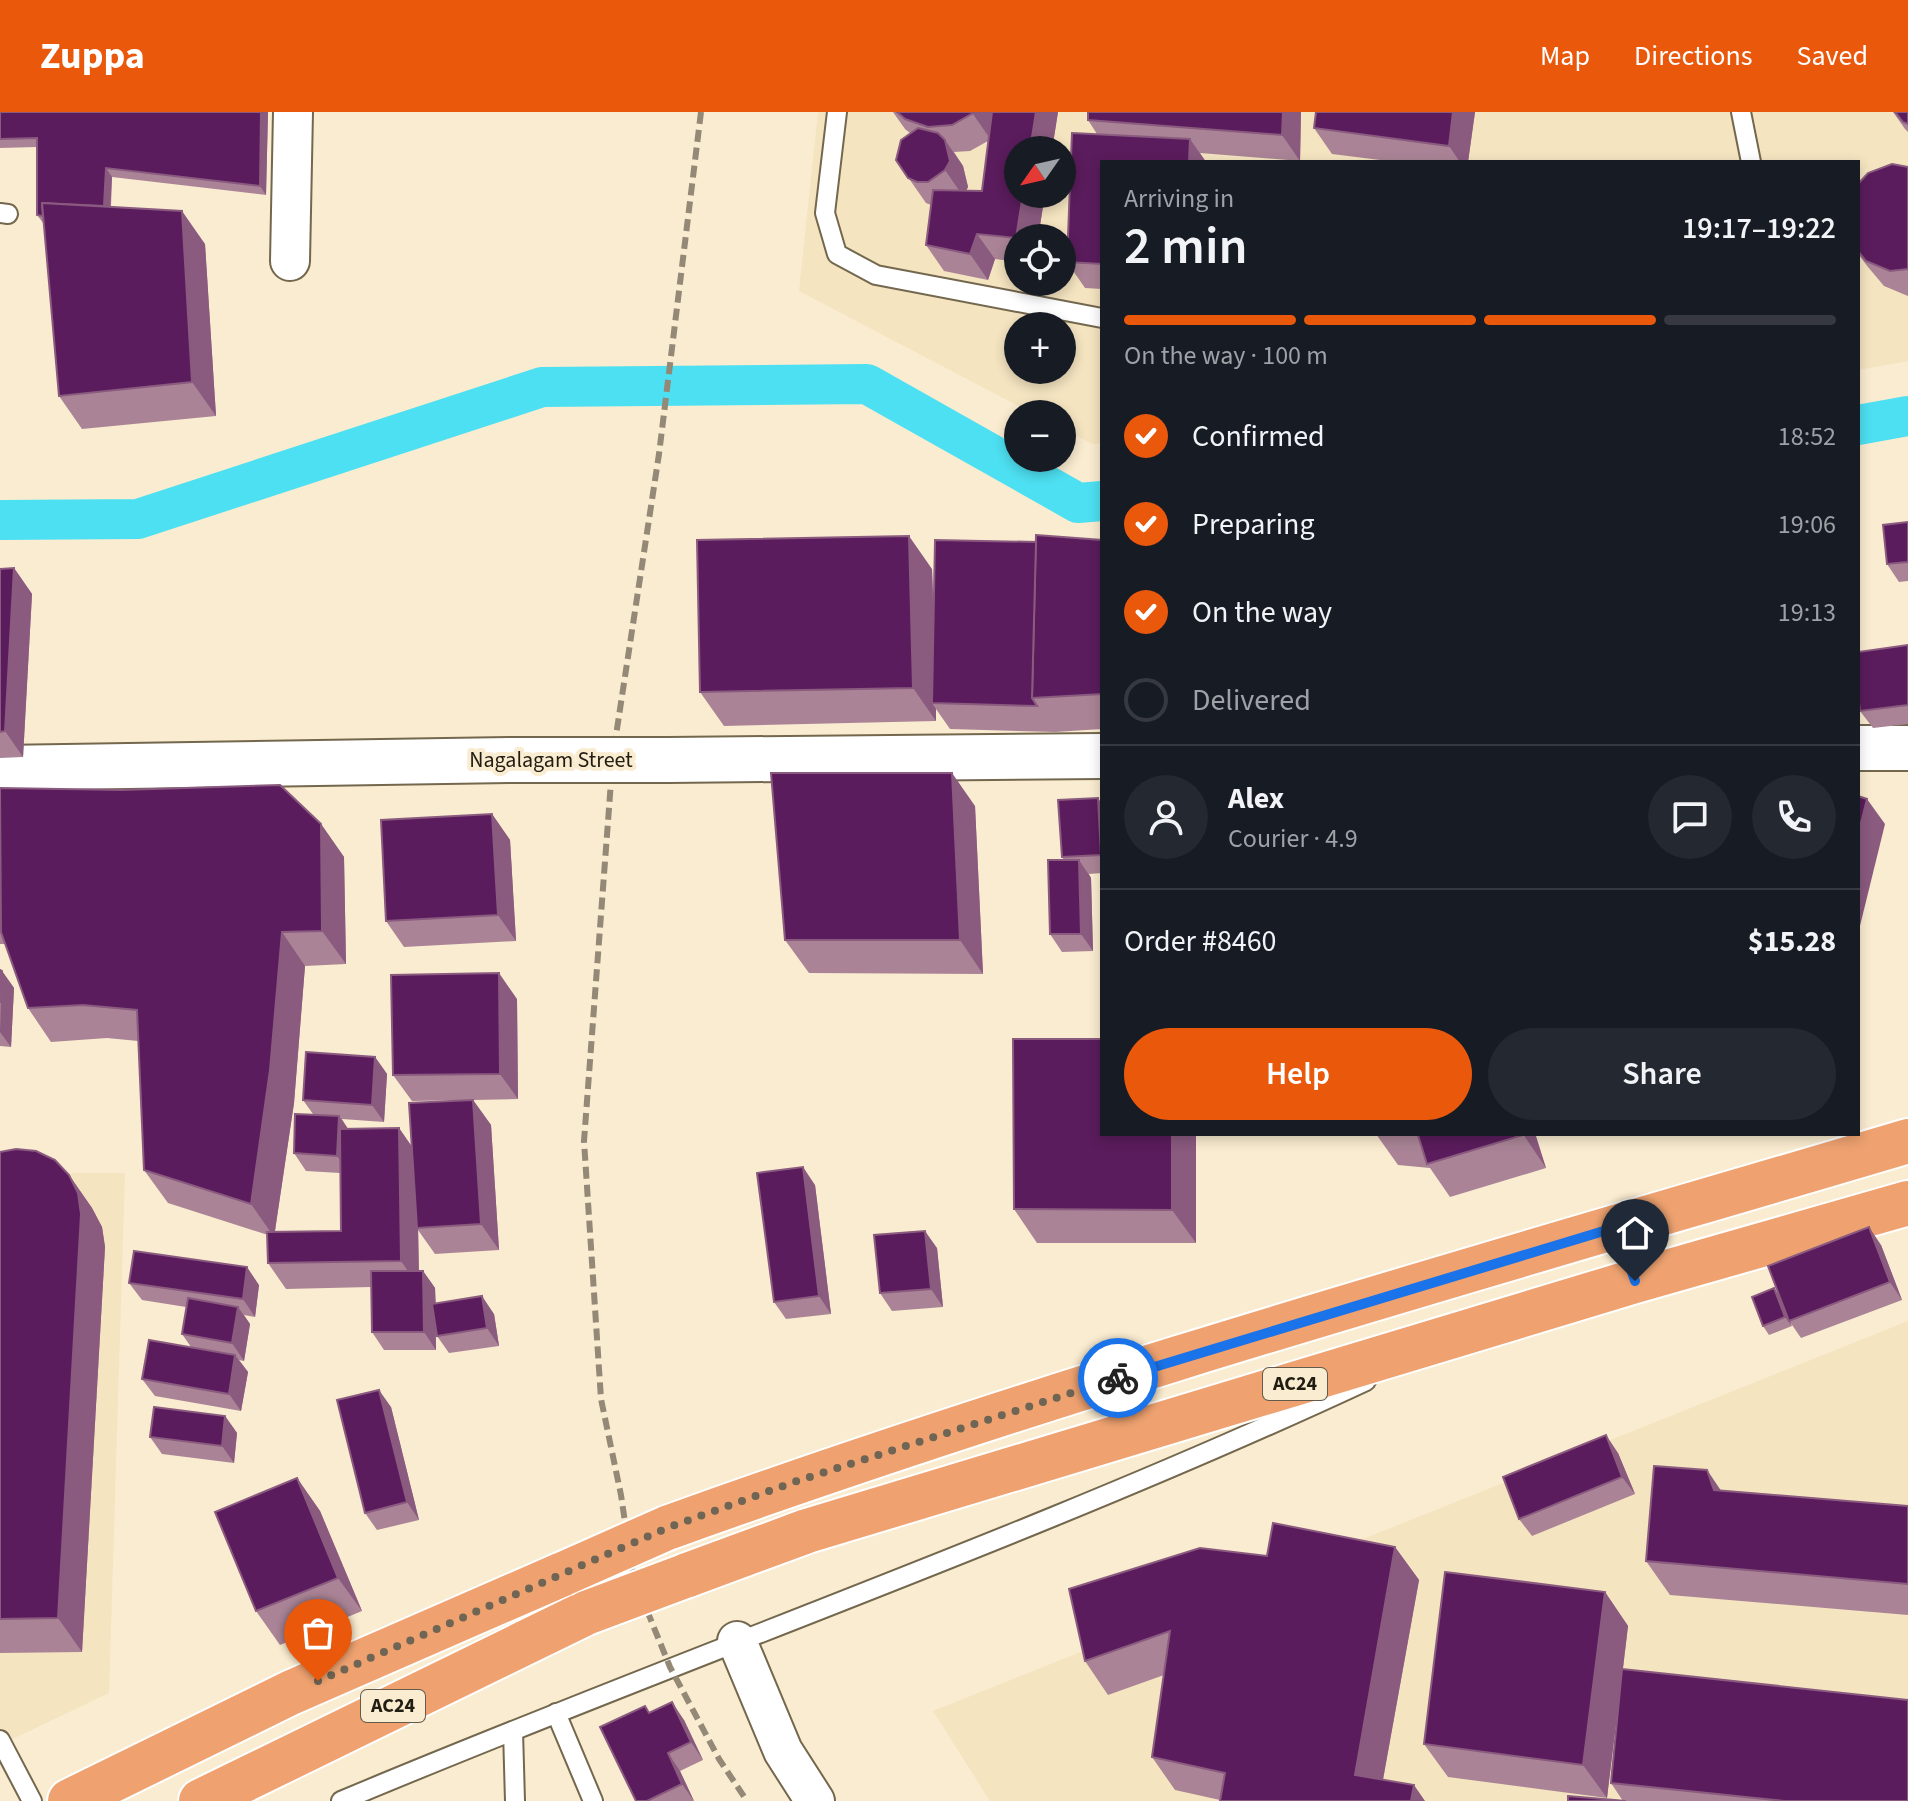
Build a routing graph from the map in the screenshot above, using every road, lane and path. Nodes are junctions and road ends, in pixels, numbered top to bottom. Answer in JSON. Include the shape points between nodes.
{"nodes":[{"id":1,"x":293,"y":112,"type":"edge"},
{"id":2,"x":837,"y":112,"type":"edge"},
{"id":3,"x":1741,"y":112,"type":"edge"},
{"id":4,"x":1751,"y":160,"type":"edge"},
{"id":5,"x":290,"y":261,"type":"dead end"},
{"id":6,"x":1100,"y":318,"type":"edge"},
{"id":7,"x":1860,"y":748,"type":"edge"},
{"id":8,"x":1908,"y":748,"type":"edge"},
{"id":9,"x":1100,"y":756,"type":"edge"},
{"id":10,"x":0,"y":768,"type":"edge"},
{"id":11,"x":1908,"y":1141,"type":"edge"},
{"id":12,"x":1908,"y":1203,"type":"edge"},
{"id":13,"x":1617,"y":1227,"type":"junction"},
{"id":14,"x":1635,"y":1281,"type":"junction"},
{"id":15,"x":1485,"y":1326,"type":"junction"},
{"id":16,"x":737,"y":1641,"type":"junction"},
{"id":17,"x":556,"y":1713,"type":"junction"},
{"id":18,"x":513,"y":1731,"type":"junction"},
{"id":19,"x":0,"y":1740,"type":"edge"},
{"id":20,"x":32,"y":1801,"type":"edge"},
{"id":21,"x":70,"y":1801,"type":"edge"},
{"id":22,"x":201,"y":1801,"type":"edge"},
{"id":23,"x":341,"y":1801,"type":"edge"},
{"id":24,"x":515,"y":1801,"type":"edge"},
{"id":25,"x":593,"y":1801,"type":"edge"},
{"id":26,"x":815,"y":1801,"type":"edge"}],
"edges":[{"from":1,"to":5,"type":"street"},
{"from":2,"to":6,"type":"lane","via":[[825,213],[837,254],[876,275]]},
{"from":3,"to":4,"type":"lane"},
{"from":7,"to":8,"type":"street"},
{"from":9,"to":10,"type":"street","name":"Nagalagam Street","bridge":true},
{"from":11,"to":13,"type":"main road","number":"AC24"},
{"from":12,"to":14,"type":"main road","number":"AC24"},
{"from":13,"to":14,"type":"main road"},
{"from":13,"to":21,"type":"main road","number":"AC24","bridge":true,"via":[[1203,1351],[667,1528],[290,1693]]},
{"from":14,"to":15,"type":"main road","number":"AC24"},
{"from":15,"to":16,"type":"lane","via":[[1158,1474]]},
{"from":15,"to":22,"type":"main road","number":"AC24","bridge":true,"via":[[807,1531],[685,1576],[586,1613]]},
{"from":16,"to":17,"type":"lane"},
{"from":16,"to":26,"type":"street","via":[[783,1751]]},
{"from":17,"to":18,"type":"lane"},
{"from":17,"to":25,"type":"lane"},
{"from":18,"to":23,"type":"lane"},
{"from":18,"to":24,"type":"lane"},
{"from":19,"to":20,"type":"lane"}]}
